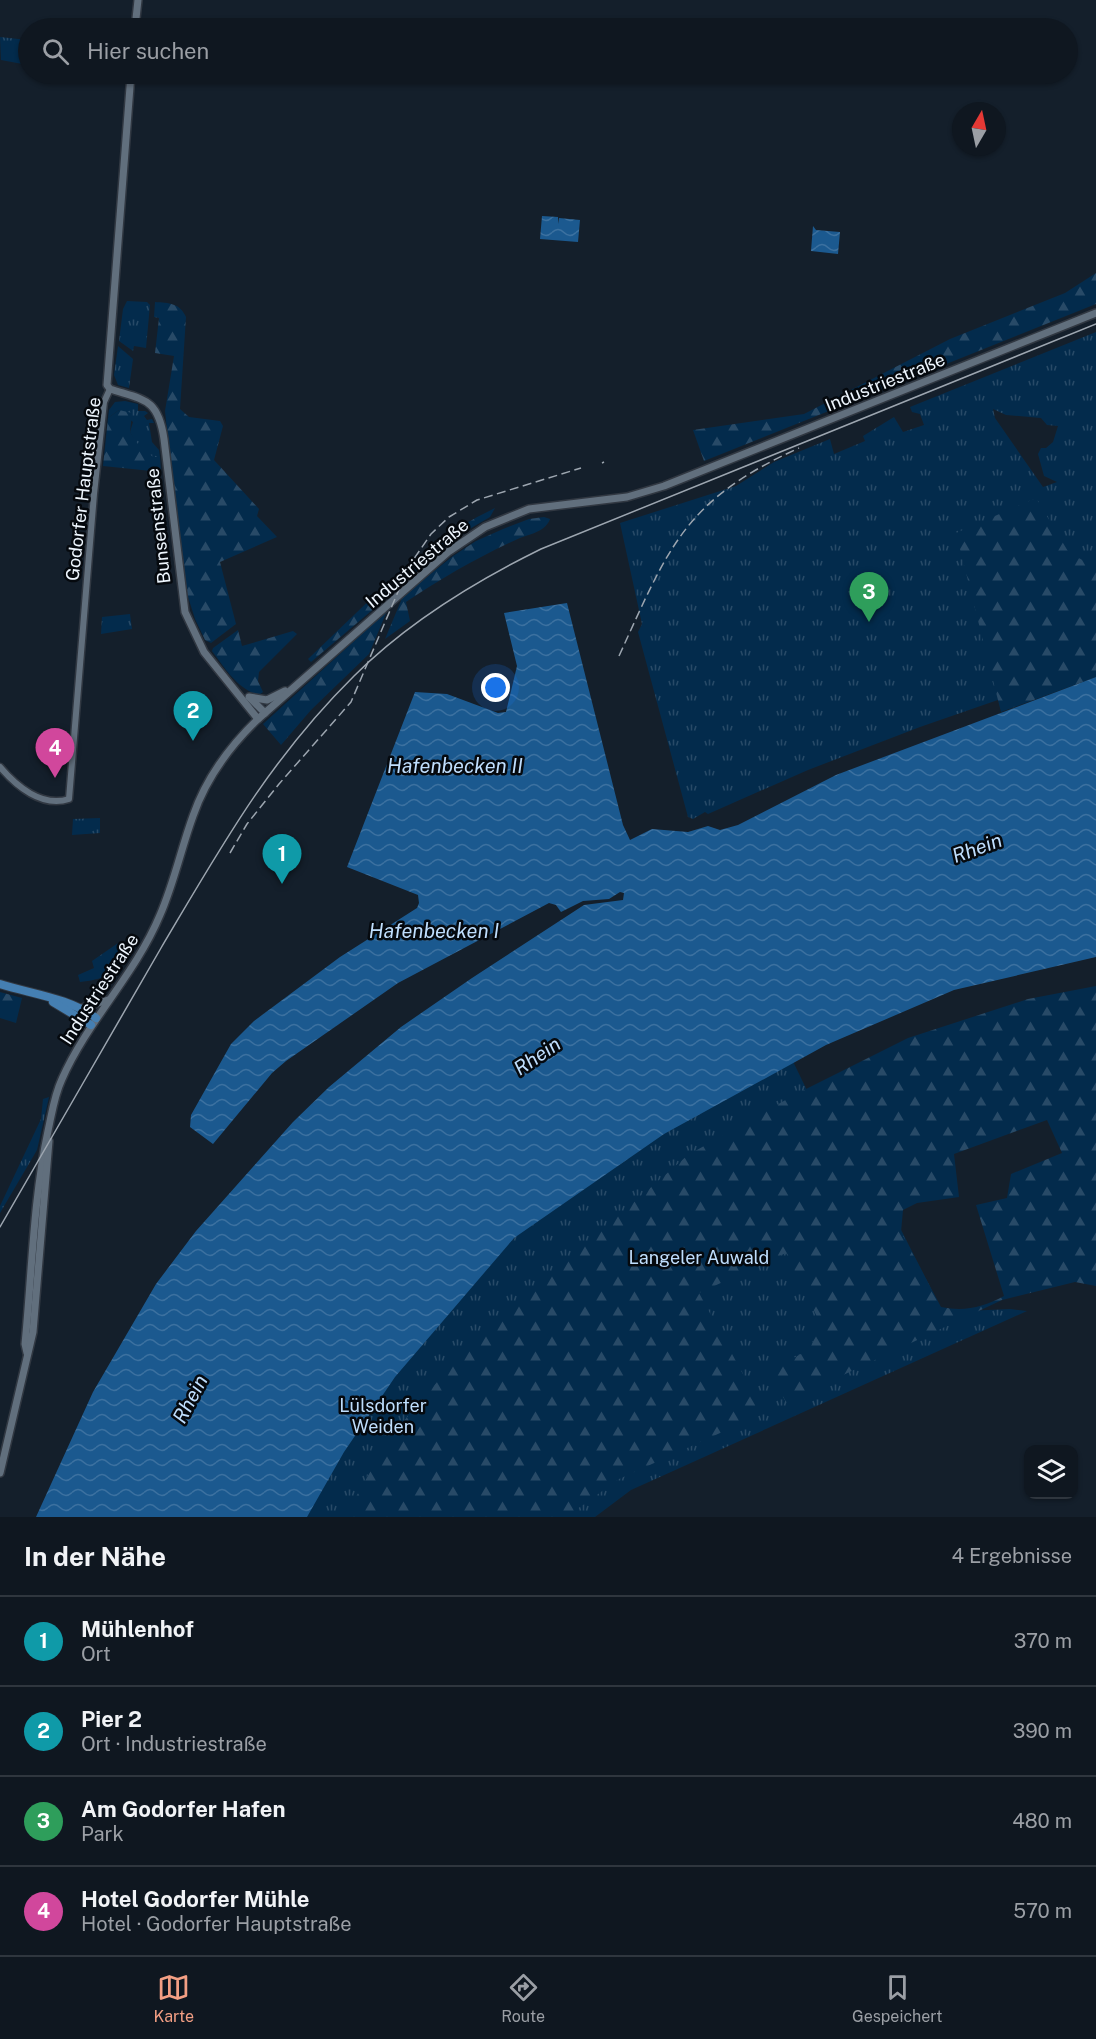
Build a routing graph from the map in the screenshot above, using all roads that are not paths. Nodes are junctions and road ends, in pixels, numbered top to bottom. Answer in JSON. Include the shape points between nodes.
{"nodes":[{"id":1,"x":138,"y":0,"type":"edge"},
{"id":2,"x":136,"y":18,"type":"edge"},
{"id":3,"x":130,"y":84,"type":"edge"},
{"id":4,"x":1096,"y":313,"type":"edge"},
{"id":5,"x":110,"y":389,"type":"junction"},
{"id":6,"x":227,"y":679,"type":"junction"},
{"id":7,"x":298,"y":684,"type":"junction"},
{"id":8,"x":249,"y":697,"type":"junction"},
{"id":9,"x":265,"y":713,"type":"junction"},
{"id":10,"x":258,"y":718,"type":"junction"},
{"id":11,"x":0,"y":767,"type":"edge"},
{"id":12,"x":0,"y":984,"type":"edge"},
{"id":13,"x":44,"y":998,"type":"junction"},
{"id":14,"x":110,"y":999,"type":"junction"},
{"id":15,"x":82,"y":1008,"type":"junction"},
{"id":16,"x":94,"y":1022,"type":"junction"},
{"id":17,"x":0,"y":1472,"type":"edge"}],
"edges":[{"from":1,"to":2,"type":"main road"},
{"from":3,"to":5,"type":"main road","name":"Godorfer Hauptstraße","via":[[107,381]]},
{"from":4,"to":7,"type":"main road","name":"Industriestraße","via":[[664,486],[627,497],[529,509],[485,527],[448,552]]},
{"from":5,"to":6,"type":"main road","name":"Bunsenstraße","via":[[142,398],[158,411],[185,612],[204,652]]},
{"from":5,"to":11,"type":"street","name":"Godorfer Hauptstraße","via":[[94,494],[68,800],[32,795]]},
{"from":6,"to":8,"type":"main road","name":"Bunsenstraße"},
{"from":6,"to":10,"type":"main road","name":"Bunsenstraße"},
{"from":7,"to":8,"type":"main road","via":[[271,700]]},
{"from":7,"to":9,"type":"main road","name":"Industriestraße"},
{"from":8,"to":9,"type":"main road","name":"Bunsenstraße"},
{"from":9,"to":10,"type":"main road","name":"Industriestraße"},
{"from":10,"to":14,"type":"main road","name":"Industriestraße","via":[[235,743],[208,784],[193,815],[151,936]]},
{"from":12,"to":13,"type":"main road"},
{"from":13,"to":15,"type":"main road"},
{"from":13,"to":16,"type":"main road"},
{"from":14,"to":15,"type":"main road"},
{"from":14,"to":16,"type":"main road","name":"Industriestraße"},
{"from":15,"to":16,"type":"main road"},
{"from":16,"to":17,"type":"main road","name":"Industriestraße","via":[[56,1095],[48,1130],[31,1345]]}]}
